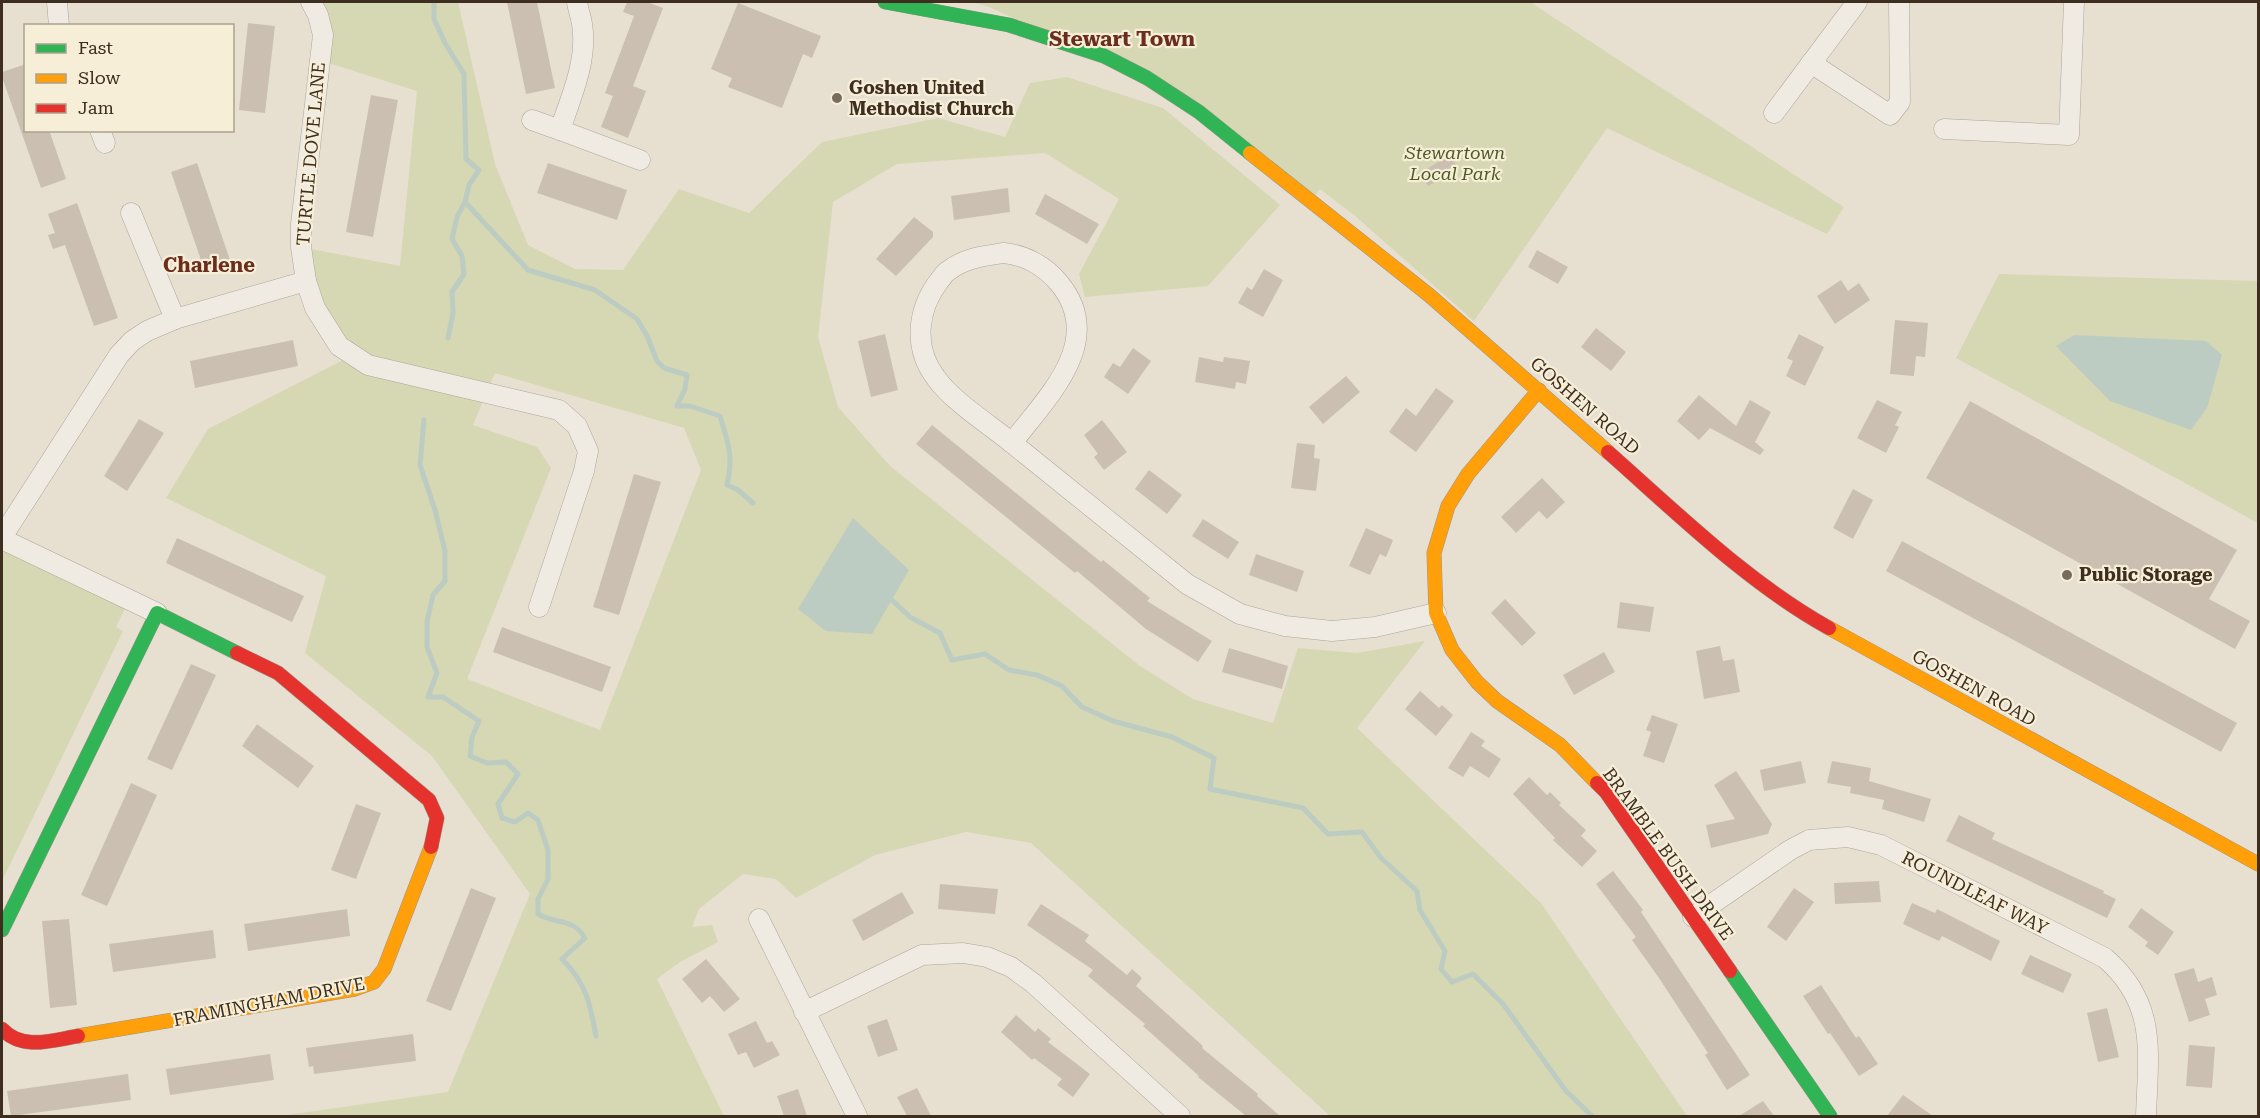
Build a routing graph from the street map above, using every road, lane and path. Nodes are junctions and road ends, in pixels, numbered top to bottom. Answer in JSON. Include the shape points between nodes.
{"nodes":[{"id":1,"x":57,"y":2,"type":"edge"},
{"id":2,"x":311,"y":2,"type":"edge"},
{"id":3,"x":577,"y":2,"type":"edge"},
{"id":4,"x":885,"y":2,"type":"edge"},
{"id":5,"x":1857,"y":2,"type":"edge"},
{"id":6,"x":1899,"y":2,"type":"edge"},
{"id":7,"x":2073,"y":2,"type":"edge"},
{"id":8,"x":59,"y":24,"type":"edge"},
{"id":9,"x":1811,"y":63,"type":"junction"},
{"id":10,"x":1774,"y":113,"type":"dead end"},
{"id":11,"x":532,"y":120,"type":"dead end"},
{"id":12,"x":1944,"y":129,"type":"dead end"},
{"id":13,"x":560,"y":130,"type":"junction"},
{"id":14,"x":640,"y":160,"type":"dead end"},
{"id":15,"x":131,"y":213,"type":"dead end"},
{"id":16,"x":306,"y":281,"type":"junction"},
{"id":17,"x":175,"y":319,"type":"junction"},
{"id":18,"x":1539,"y":390,"type":"junction"},
{"id":19,"x":1012,"y":443,"type":"junction"},
{"id":20,"x":2,"y":538,"type":"edge"},
{"id":21,"x":539,"y":607,"type":"dead end"},
{"id":22,"x":1436,"y":613,"type":"junction"},
{"id":23,"x":157,"y":614,"type":"junction"},
{"id":24,"x":2259,"y":864,"type":"edge"},
{"id":25,"x":1693,"y":917,"type":"junction"},
{"id":26,"x":759,"y":919,"type":"dead end"},
{"id":27,"x":2,"y":930,"type":"edge"},
{"id":28,"x":804,"y":1012,"type":"junction"},
{"id":29,"x":2,"y":1029,"type":"edge"},
{"id":30,"x":856,"y":1116,"type":"edge"},
{"id":31,"x":1180,"y":1116,"type":"edge"},
{"id":32,"x":1830,"y":1116,"type":"edge"},
{"id":33,"x":2146,"y":1116,"type":"edge"}],
"edges":[{"from":1,"to":8,"type":"street"},
{"from":2,"to":16,"type":"street","name":"TURTLE DOVE LANE","via":[[323,34],[301,225]]},
{"from":3,"to":13,"type":"street","via":[[583,49]]},
{"from":4,"to":18,"type":"street","name":"GOSHEN ROAD","via":[[1009,25],[1104,56],[1147,78],[1199,112],[1429,295]]},
{"from":5,"to":9,"type":"street"},
{"from":6,"to":9,"type":"street","via":[[1900,102],[1890,115]]},
{"from":7,"to":12,"type":"street","via":[[2069,135]]},
{"from":9,"to":10,"type":"street"},
{"from":11,"to":13,"type":"street"},
{"from":13,"to":14,"type":"street"},
{"from":15,"to":17,"type":"street"},
{"from":16,"to":17,"type":"street"},
{"from":16,"to":21,"type":"street","name":"TURTLE DOVE LANE","via":[[315,308],[339,346],[368,365],[559,410],[577,426],[588,451],[584,471]]},
{"from":17,"to":20,"type":"street","via":[[147,331],[119,355]]},
{"from":18,"to":22,"type":"street","name":"BRAMBLE BUSH DRIVE","via":[[1468,474],[1448,506],[1434,553]]},
{"from":18,"to":24,"type":"street","name":"GOSHEN ROAD","via":[[1717,548],[1820,623]]},
{"from":19,"to":19,"type":"street","via":[[944,388],[934,376],[921,345],[919,325],[929,294],[947,271],[972,257],[1019,255],[1050,272],[1068,294],[1077,322],[1077,340],[1067,371]]},
{"from":19,"to":22,"type":"street","via":[[1187,584],[1240,614],[1285,626],[1332,631],[1375,627]]},
{"from":20,"to":23,"type":"street","name":"FRAMINGHAM DRIVE"},
{"from":22,"to":25,"type":"street","name":"BRAMBLE BUSH DRIVE","via":[[1452,650],[1477,682],[1497,701],[1560,745],[1606,792]]},
{"from":23,"to":27,"type":"street"},
{"from":23,"to":29,"type":"street","name":"FRAMINGHAM DRIVE","via":[[278,673],[429,800],[437,818],[434,840],[384,969],[374,982],[40,1042],[24,1042],[6,1035]]},
{"from":25,"to":32,"type":"street","name":"BRAMBLE BUSH DRIVE"},
{"from":25,"to":33,"type":"street","name":"ROUNDLEAF WAY","via":[[1809,840],[1848,837],[1881,845],[2105,958],[2121,972],[2142,1007],[2149,1040]]},
{"from":26,"to":28,"type":"street"},
{"from":28,"to":30,"type":"street"},
{"from":28,"to":31,"type":"street","via":[[922,956],[963,953],[987,957],[1011,967],[1033,983]]}]}
